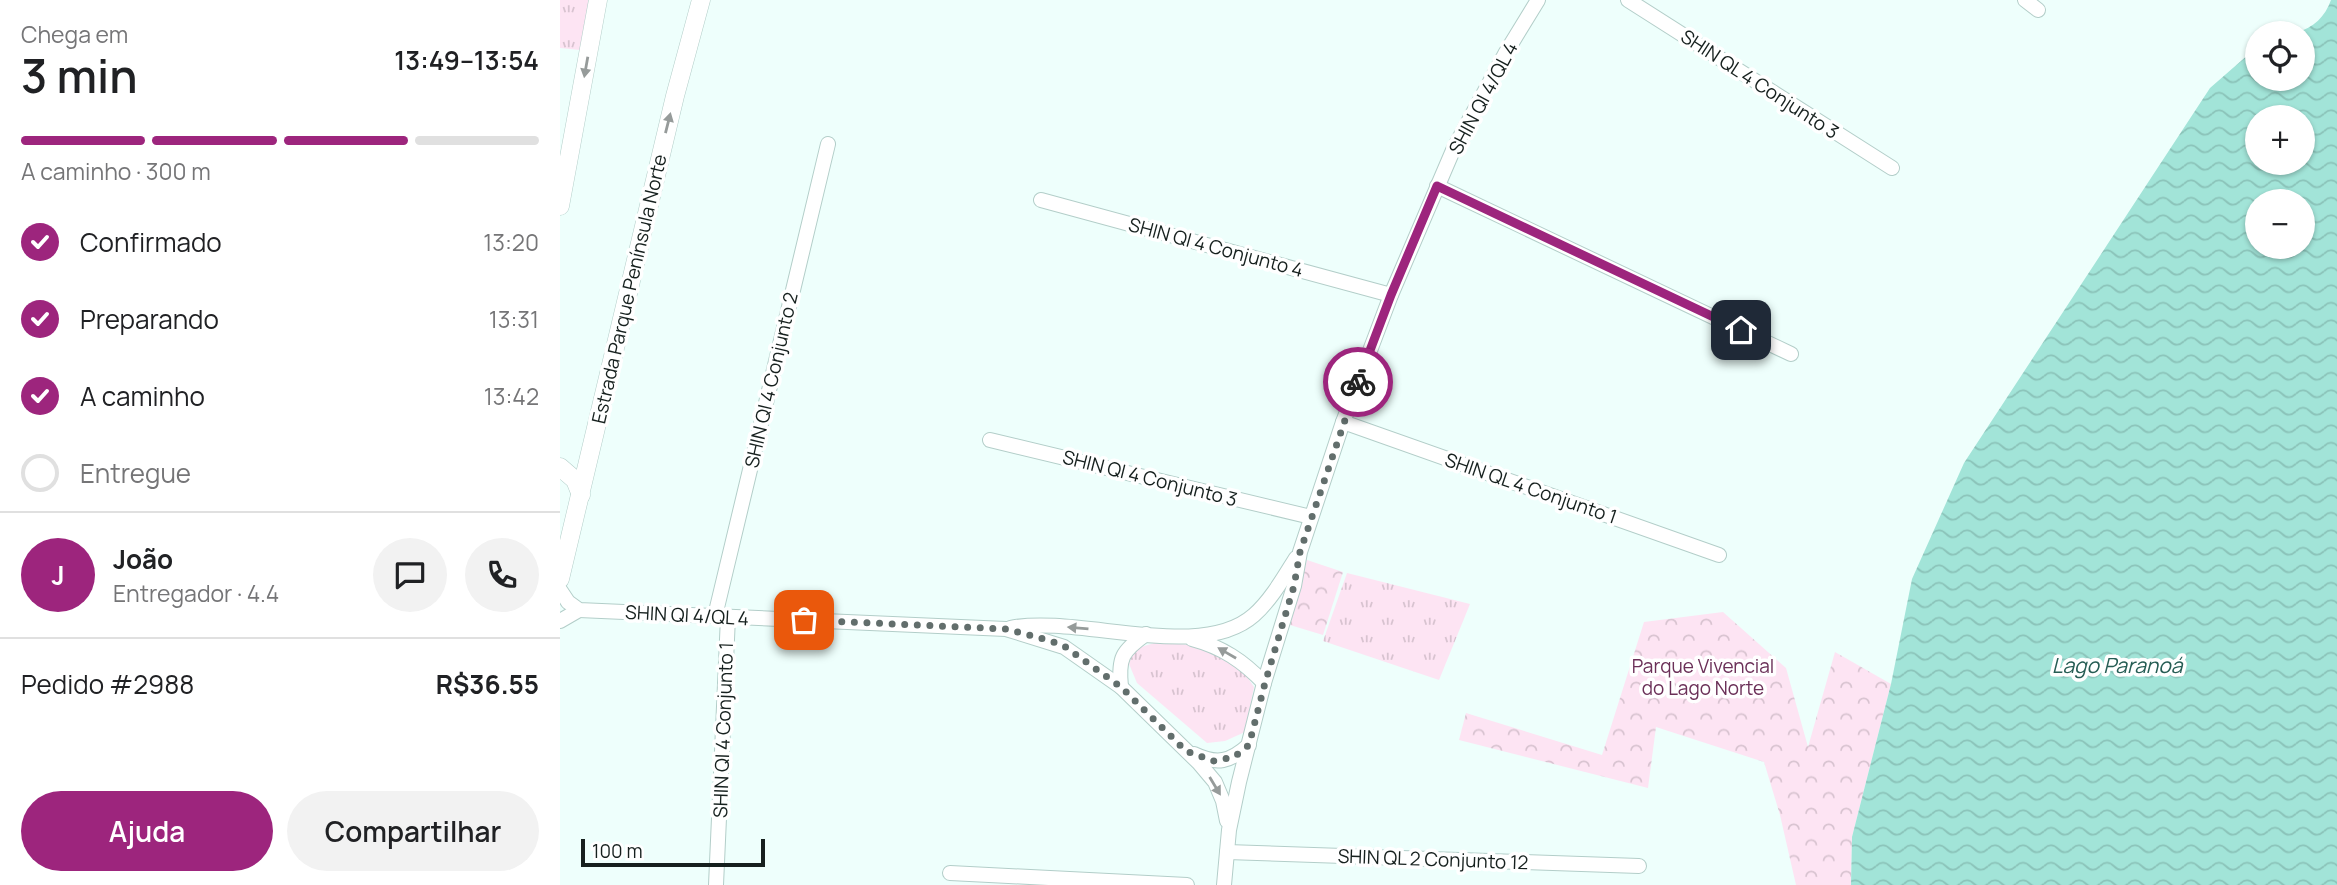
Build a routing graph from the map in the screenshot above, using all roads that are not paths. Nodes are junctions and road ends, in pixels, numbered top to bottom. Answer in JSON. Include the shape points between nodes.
{"nodes":[{"id":1,"x":598,"y":0,"type":"edge"},
{"id":2,"x":701,"y":0,"type":"edge"},
{"id":3,"x":1538,"y":0,"type":"edge"},
{"id":4,"x":1628,"y":0,"type":"edge"},
{"id":5,"x":2025,"y":0,"type":"edge"},
{"id":6,"x":2038,"y":10,"type":"dead end"},
{"id":7,"x":828,"y":144,"type":"dead end"},
{"id":8,"x":1892,"y":169,"type":"dead end"},
{"id":9,"x":1437,"y":186,"type":"junction"},
{"id":10,"x":1041,"y":200,"type":"dead end"},
{"id":11,"x":560,"y":206,"type":"edge"},
{"id":12,"x":1391,"y":295,"type":"junction"},
{"id":13,"x":1791,"y":354,"type":"dead end"},
{"id":14,"x":1343,"y":422,"type":"junction"},
{"id":15,"x":990,"y":440,"type":"dead end"},
{"id":16,"x":560,"y":467,"type":"edge"},
{"id":17,"x":581,"y":495,"type":"junction"},
{"id":18,"x":1311,"y":517,"type":"junction"},
{"id":19,"x":1300,"y":552,"type":"junction"},
{"id":20,"x":1719,"y":555,"type":"dead end"},
{"id":21,"x":560,"y":579,"type":"edge"},
{"id":22,"x":560,"y":590,"type":"edge"},
{"id":23,"x":579,"y":610,"type":"junction"},
{"id":24,"x":721,"y":616,"type":"junction"},
{"id":25,"x":560,"y":621,"type":"edge"},
{"id":26,"x":1006,"y":629,"type":"junction"},
{"id":27,"x":1146,"y":634,"type":"junction"},
{"id":28,"x":1181,"y":636,"type":"junction"},
{"id":29,"x":1265,"y":683,"type":"junction"},
{"id":30,"x":1121,"y":687,"type":"junction"},
{"id":31,"x":1249,"y":745,"type":"junction"},
{"id":32,"x":1186,"y":751,"type":"junction"},
{"id":33,"x":1228,"y":830,"type":"junction"},
{"id":34,"x":1227,"y":852,"type":"junction"},
{"id":35,"x":1639,"y":866,"type":"dead end"},
{"id":36,"x":950,"y":873,"type":"dead end"},
{"id":37,"x":716,"y":885,"type":"edge"},
{"id":38,"x":1187,"y":885,"type":"edge"},
{"id":39,"x":1224,"y":885,"type":"edge"}],
"edges":[{"from":1,"to":11,"type":"main road","one_way":true},
{"from":17,"to":2,"type":"main road","name":"Estrada Parque Península Norte","one_way":true},
{"from":3,"to":9,"type":"street","name":"SHIN QI 4/QL 4","via":[[1467,123]]},
{"from":4,"to":8,"type":"street","name":"SHIN QL 4 Conjunto 3"},
{"from":5,"to":6,"type":"street"},
{"from":7,"to":24,"type":"street","name":"SHIN QI 4 Conjunto 2"},
{"from":9,"to":12,"type":"street","name":"SHIN QI 4/QL 4"},
{"from":9,"to":13,"type":"street"},
{"from":10,"to":12,"type":"street","name":"SHIN QI 4 Conjunto 4"},
{"from":12,"to":14,"type":"street","name":"SHIN QI 4/QL 4"},
{"from":14,"to":18,"type":"street","name":"SHIN QI 4/QL 4"},
{"from":14,"to":20,"type":"street","name":"SHIN QL 4 Conjunto 1"},
{"from":15,"to":18,"type":"street","name":"SHIN QI 4 Conjunto 3"},
{"from":16,"to":17,"type":"main road","via":[[575,480]]},
{"from":17,"to":21,"type":"main road","name":"Estrada Parque Península Norte"},
{"from":18,"to":19,"type":"street","name":"SHIN QI 4/QL 4"},
{"from":19,"to":28,"type":"street","name":"SHIN QI 4/QL 4","via":[[1278,586],[1242,623],[1209,634]]},
{"from":19,"to":29,"type":"street","name":"SHIN QI 4/QL 4"},
{"from":22,"to":23,"type":"street"},
{"from":23,"to":24,"type":"street","name":"SHIN QI 4/QL 4"},
{"from":23,"to":25,"type":"street"},
{"from":24,"to":26,"type":"street","name":"SHIN QI 4/QL 4"},
{"from":24,"to":37,"type":"street","name":"SHIN QI 4 Conjunto 1"},
{"from":27,"to":26,"type":"street","name":"SHIN QI 4/QL 4","one_way":true,"via":[[1057,626]]},
{"from":26,"to":30,"type":"street","name":"SHIN QI 4/QL 4","via":[[1064,646]]},
{"from":27,"to":28,"type":"street","name":"SHIN QI 4/QL 4"},
{"from":27,"to":30,"type":"street","via":[[1120,661]]},
{"from":29,"to":28,"type":"street","one_way":true,"via":[[1218,647]]},
{"from":29,"to":31,"type":"street","name":"SHIN QI 4/QL 4"},
{"from":30,"to":32,"type":"street","name":"SHIN QI 4/QL 4"},
{"from":31,"to":32,"type":"street","via":[[1234,757],[1214,761]]},
{"from":31,"to":33,"type":"street","name":"SHIN QI 4/QL 4"},
{"from":32,"to":33,"type":"street","name":"SHIN QI 4/QL 4","one_way":true,"via":[[1220,791]]},
{"from":33,"to":34,"type":"street"},
{"from":34,"to":35,"type":"street","name":"SHIN QL 2 Conjunto 12"},
{"from":34,"to":39,"type":"street"},
{"from":36,"to":38,"type":"street"}]}
